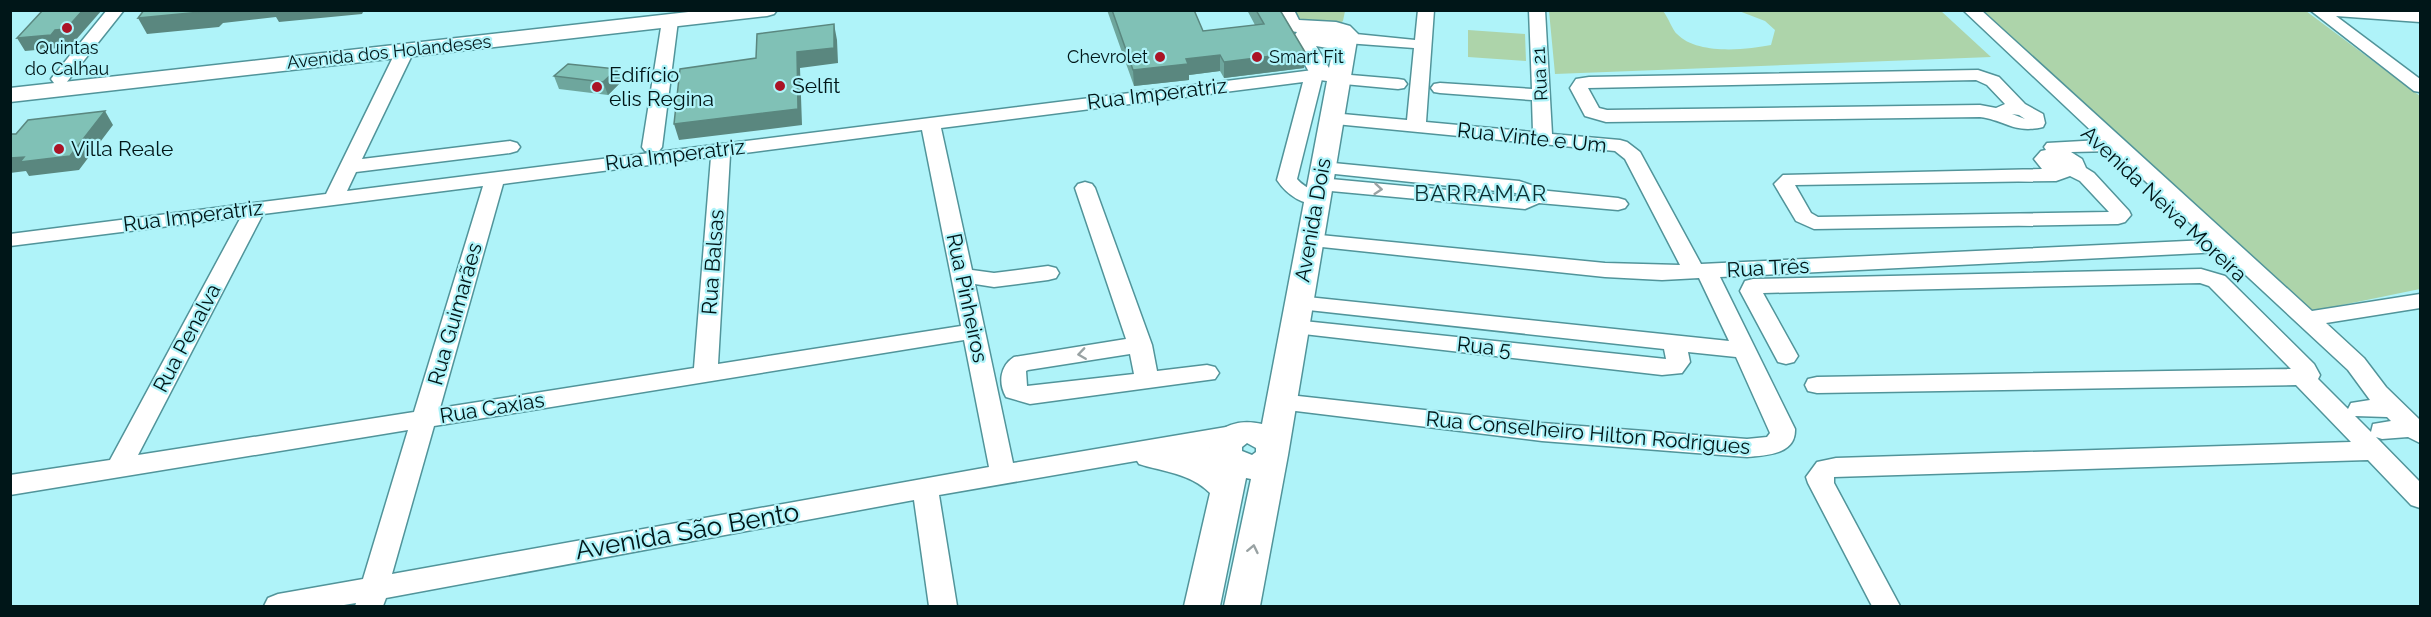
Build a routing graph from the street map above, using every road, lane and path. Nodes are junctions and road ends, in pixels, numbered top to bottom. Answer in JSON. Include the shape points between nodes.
{"nodes":[{"id":1,"x":116,"y":10,"type":"edge"},
{"id":2,"x":767,"y":10,"type":"edge"},
{"id":3,"x":1283,"y":10,"type":"edge"},
{"id":4,"x":1426,"y":10,"type":"edge"},
{"id":5,"x":1537,"y":10,"type":"edge"},
{"id":6,"x":1955,"y":10,"type":"edge"},
{"id":7,"x":1971,"y":10,"type":"edge"},
{"id":8,"x":2320,"y":10,"type":"edge"},
{"id":9,"x":678,"y":16,"type":"edge"},
{"id":10,"x":2421,"y":17,"type":"edge"},
{"id":11,"x":1338,"y":28,"type":"edge"},
{"id":12,"x":1410,"y":44,"type":"dead end"},
{"id":13,"x":405,"y":51,"type":"junction"},
{"id":14,"x":1328,"y":76,"type":"junction"},
{"id":15,"x":60,"y":79,"type":"junction"},
{"id":16,"x":10,"y":84,"type":"edge"},
{"id":17,"x":1398,"y":84,"type":"dead end"},
{"id":18,"x":2418,"y":84,"type":"edge"},
{"id":19,"x":1440,"y":88,"type":"dead end"},
{"id":20,"x":10,"y":95,"type":"edge"},
{"id":21,"x":1541,"y":95,"type":"junction"},
{"id":22,"x":2010,"y":111,"type":"junction"},
{"id":23,"x":1332,"y":119,"type":"junction"},
{"id":24,"x":930,"y":122,"type":"junction"},
{"id":25,"x":1416,"y":126,"type":"junction"},
{"id":26,"x":1543,"y":138,"type":"junction"},
{"id":27,"x":2102,"y":138,"type":"junction"},
{"id":28,"x":510,"y":147,"type":"dead end"},
{"id":29,"x":652,"y":147,"type":"dead end"},
{"id":30,"x":721,"y":149,"type":"junction"},
{"id":31,"x":2053,"y":150,"type":"junction"},
{"id":32,"x":349,"y":167,"type":"junction"},
{"id":33,"x":495,"y":178,"type":"junction"},
{"id":34,"x":1320,"y":184,"type":"junction"},
{"id":35,"x":1085,"y":188,"type":"dead end"},
{"id":36,"x":334,"y":198,"type":"junction"},
{"id":37,"x":1618,"y":204,"type":"dead end"},
{"id":38,"x":256,"y":208,"type":"junction"},
{"id":39,"x":10,"y":240,"type":"edge"},
{"id":40,"x":1310,"y":240,"type":"junction"},
{"id":41,"x":2217,"y":246,"type":"junction"},
{"id":42,"x":1700,"y":272,"type":"junction"},
{"id":43,"x":1048,"y":273,"type":"dead end"},
{"id":44,"x":962,"y":276,"type":"junction"},
{"id":45,"x":2419,"y":302,"type":"edge"},
{"id":46,"x":1296,"y":315,"type":"junction"},
{"id":47,"x":2307,"y":319,"type":"junction"},
{"id":48,"x":974,"y":332,"type":"junction"},
{"id":49,"x":1675,"y":343,"type":"junction"},
{"id":50,"x":1140,"y":345,"type":"junction"},
{"id":51,"x":1745,"y":350,"type":"junction"},
{"id":52,"x":1786,"y":356,"type":"dead end"},
{"id":53,"x":1207,"y":373,"type":"dead end"},
{"id":54,"x":705,"y":374,"type":"junction"},
{"id":55,"x":2302,"y":377,"type":"junction"},
{"id":56,"x":1147,"y":380,"type":"junction"},
{"id":57,"x":1014,"y":382,"type":"junction"},
{"id":58,"x":1817,"y":386,"type":"dead end"},
{"id":59,"x":985,"y":387,"type":"junction"},
{"id":60,"x":1280,"y":402,"type":"junction"},
{"id":61,"x":2377,"y":418,"type":"junction"},
{"id":62,"x":424,"y":419,"type":"junction"},
{"id":63,"x":2417,"y":431,"type":"edge"},
{"id":64,"x":1273,"y":452,"type":"junction"},
{"id":65,"x":1235,"y":455,"type":"junction"},
{"id":66,"x":1150,"y":456,"type":"joint"},
{"id":67,"x":1097,"y":458,"type":"junction"},
{"id":68,"x":118,"y":468,"type":"junction"},
{"id":69,"x":1003,"y":474,"type":"junction"},
{"id":70,"x":10,"y":485,"type":"edge"},
{"id":71,"x":925,"y":488,"type":"junction"},
{"id":72,"x":2421,"y":498,"type":"edge"},
{"id":73,"x":371,"y":597,"type":"edge"},
{"id":74,"x":278,"y":606,"type":"edge"},
{"id":75,"x":943,"y":606,"type":"edge"},
{"id":76,"x":1202,"y":606,"type":"edge"},
{"id":77,"x":1242,"y":606,"type":"edge"},
{"id":78,"x":1886,"y":606,"type":"edge"}],
"edges":[{"from":1,"to":15,"type":"street"},
{"from":2,"to":9,"type":"main road","name":"Avenida dos Holandeses"},
{"from":3,"to":11,"type":"main road","via":[[1292,25]]},
{"from":4,"to":25,"type":"street"},
{"from":5,"to":21,"type":"street","name":"Rua 21"},
{"from":6,"to":27,"type":"street","name":"Avenida Neiva Moreira"},
{"from":7,"to":27,"type":"street","name":"Avenida Neiva Moreira"},
{"from":8,"to":10,"type":"street"},
{"from":8,"to":18,"type":"street"},
{"from":9,"to":13,"type":"main road","name":"Avenida dos Holandeses"},
{"from":9,"to":15,"type":"main road","name":"Avenida dos Holandeses"},
{"from":9,"to":29,"type":"street"},
{"from":11,"to":12,"type":"street"},
{"from":11,"to":14,"type":"main road","name":"Avenida Dois"},
{"from":11,"to":14,"type":"main road","via":[[1305,35],[1302,40]]},
{"from":13,"to":20,"type":"main road","name":"Avenida dos Holandeses"},
{"from":13,"to":32,"type":"street"},
{"from":14,"to":17,"type":"street","name":"Rua Imperatriz"},
{"from":14,"to":23,"type":"main road","name":"Avenida Dois"},
{"from":14,"to":24,"type":"street","name":"Rua Imperatriz"},
{"from":14,"to":34,"type":"street","via":[[1288,169],[1287,180],[1297,192]]},
{"from":15,"to":16,"type":"main road","name":"Avenida dos Holandeses"},
{"from":19,"to":21,"type":"street"},
{"from":21,"to":26,"type":"street","name":"Rua 21"},
{"from":22,"to":22,"type":"street","via":[[1993,81],[1978,75],[1589,82],[1579,88],[1592,112],[1606,116]]},
{"from":22,"to":31,"type":"street","via":[[2036,118]]},
{"from":23,"to":25,"type":"street","name":"Rua Vinte e Um"},
{"from":23,"to":34,"type":"main road","name":"Avenida Dois"},
{"from":24,"to":30,"type":"street","name":"Rua Imperatriz"},
{"from":24,"to":44,"type":"street","name":"Rua Pinheiros"},
{"from":25,"to":26,"type":"street","name":"Rua Vinte e Um"},
{"from":26,"to":42,"type":"street","name":"Rua Vinte e Um","via":[[1628,150]]},
{"from":27,"to":31,"type":"street"},
{"from":27,"to":41,"type":"street","name":"Avenida Neiva Moreira"},
{"from":28,"to":32,"type":"street"},
{"from":30,"to":33,"type":"street","name":"Rua Imperatriz"},
{"from":30,"to":54,"type":"street","name":"Rua Balsas"},
{"from":31,"to":31,"type":"street","via":[[2056,175],[1790,179],[1784,184],[1803,217],[1814,223],[2118,218],[2119,211]]},
{"from":32,"to":36,"type":"street"},
{"from":33,"to":36,"type":"street","name":"Rua Imperatriz"},
{"from":33,"to":62,"type":"street","name":"Rua Guimarães"},
{"from":34,"to":37,"type":"street","via":[[1525,203],[1533,196]]},
{"from":34,"to":40,"type":"main road","name":"Avenida Dois"},
{"from":35,"to":50,"type":"street"},
{"from":36,"to":38,"type":"street","name":"Rua Imperatriz"},
{"from":38,"to":39,"type":"street","name":"Rua Imperatriz"},
{"from":38,"to":68,"type":"street","name":"Rua Penalva"},
{"from":40,"to":42,"type":"street","name":"Rua Três","via":[[1605,270]]},
{"from":40,"to":46,"type":"main road","name":"Avenida Dois"},
{"from":41,"to":42,"type":"street","name":"Rua Três"},
{"from":41,"to":47,"type":"street","name":"Avenida Neiva Moreira"},
{"from":41,"to":61,"type":"street","name":"Avenida Neiva Moreira","via":[[2338,365]]},
{"from":42,"to":51,"type":"street","name":"Rua Conselheiro Hilton Rodrigues"},
{"from":43,"to":44,"type":"street","via":[[994,280]]},
{"from":44,"to":48,"type":"street","name":"Rua Pinheiros"},
{"from":45,"to":47,"type":"street"},
{"from":46,"to":49,"type":"street"},
{"from":46,"to":49,"type":"street","name":"Rua 5","via":[[1674,367],[1678,362]]},
{"from":46,"to":60,"type":"main road","name":"Avenida Dois"},
{"from":47,"to":61,"type":"street","name":"Avenida Neiva Moreira","via":[[2356,364]]},
{"from":48,"to":54,"type":"street","name":"Rua Caxias"},
{"from":48,"to":59,"type":"street","name":"Rua Pinheiros"},
{"from":49,"to":51,"type":"street"},
{"from":50,"to":56,"type":"street"},
{"from":50,"to":57,"type":"street","one_way":true,"via":[[1022,363],[1014,369]]},
{"from":51,"to":60,"type":"street","name":"Rua Conselheiro Hilton Rodrigues","via":[[1783,429],[1780,441],[1765,448],[1542,432]]},
{"from":52,"to":55,"type":"street","via":[[1751,291],[1753,286],[2201,276],[2217,281],[2299,363],[2308,373]]},
{"from":53,"to":56,"type":"street"},
{"from":54,"to":62,"type":"street","name":"Rua Caxias"},
{"from":55,"to":58,"type":"street"},
{"from":55,"to":61,"type":"street"},
{"from":56,"to":57,"type":"street","via":[[1030,396],[1015,391]]},
{"from":57,"to":59,"type":"street"},
{"from":59,"to":69,"type":"street","name":"Rua Pinheiros"},
{"from":60,"to":64,"type":"main road","name":"Avenida Dois"},
{"from":60,"to":65,"type":"main road"},
{"from":61,"to":63,"type":"street"},
{"from":61,"to":72,"type":"street"},
{"from":61,"to":78,"type":"street","via":[[1826,469],[1819,477],[1821,483]]},
{"from":62,"to":68,"type":"street","name":"Rua Caxias"},
{"from":62,"to":73,"type":"street","name":"Rua Guimarães"},
{"from":64,"to":65,"type":"main road","via":[[1257,466],[1240,466]]},
{"from":77,"to":64,"type":"main road","name":"Avenida Dois","one_way":true},
{"from":65,"to":66,"type":"main road","via":[[1217,478],[1202,469]]},
{"from":65,"to":67,"type":"street","name":"Avenida São Bento"},
{"from":65,"to":76,"type":"main road"},
{"from":66,"to":67,"type":"street","name":"Avenida São Bento"},
{"from":67,"to":69,"type":"street","name":"Avenida São Bento"},
{"from":68,"to":70,"type":"street","name":"Rua Caxias"},
{"from":69,"to":71,"type":"street","name":"Avenida São Bento"},
{"from":71,"to":73,"type":"street","name":"Avenida São Bento"},
{"from":71,"to":75,"type":"street"},
{"from":73,"to":74,"type":"street","name":"Avenida São Bento"}]}
